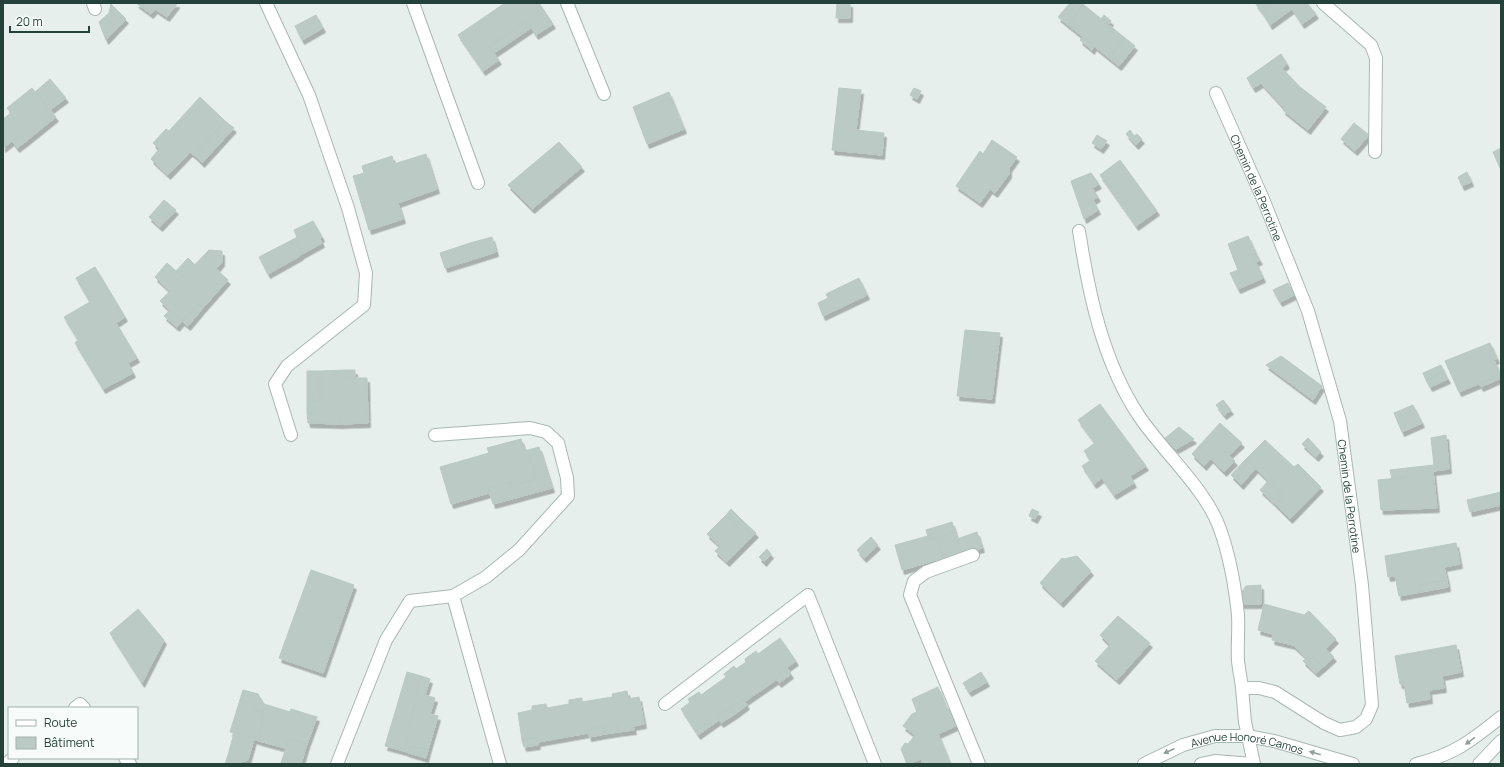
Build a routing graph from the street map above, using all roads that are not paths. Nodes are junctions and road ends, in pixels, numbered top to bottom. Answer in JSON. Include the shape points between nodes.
{"nodes":[{"id":1,"x":266,"y":3,"type":"edge"},
{"id":2,"x":413,"y":3,"type":"edge"},
{"id":3,"x":567,"y":3,"type":"edge"},
{"id":4,"x":1323,"y":3,"type":"edge"},
{"id":5,"x":1216,"y":93,"type":"dead end"},
{"id":6,"x":604,"y":94,"type":"dead end"},
{"id":7,"x":1375,"y":152,"type":"dead end"},
{"id":8,"x":478,"y":183,"type":"dead end"},
{"id":9,"x":1080,"y":231,"type":"dead end"},
{"id":10,"x":292,"y":435,"type":"dead end"},
{"id":11,"x":435,"y":435,"type":"dead end"},
{"id":12,"x":973,"y":555,"type":"dead end"},
{"id":13,"x":453,"y":596,"type":"junction"},
{"id":14,"x":1242,"y":688,"type":"junction"},
{"id":15,"x":664,"y":704,"type":"dead end"},
{"id":16,"x":1501,"y":717,"type":"edge"},
{"id":17,"x":1247,"y":736,"type":"junction"},
{"id":18,"x":1501,"y":741,"type":"edge"},
{"id":19,"x":337,"y":764,"type":"edge"},
{"id":20,"x":500,"y":764,"type":"edge"},
{"id":21,"x":875,"y":764,"type":"edge"},
{"id":22,"x":979,"y":764,"type":"edge"},
{"id":23,"x":1144,"y":764,"type":"edge"},
{"id":24,"x":1201,"y":764,"type":"edge"},
{"id":25,"x":1254,"y":764,"type":"edge"},
{"id":26,"x":1353,"y":764,"type":"edge"},
{"id":27,"x":1416,"y":764,"type":"edge"},
{"id":28,"x":1479,"y":764,"type":"edge"}],
"edges":[{"from":1,"to":10,"type":"street","via":[[309,95],[348,208],[366,273],[364,305],[287,366],[275,384]]},
{"from":2,"to":8,"type":"street"},
{"from":3,"to":6,"type":"street"},
{"from":4,"to":7,"type":"street","via":[[1371,46],[1376,58]]},
{"from":5,"to":14,"type":"street","name":"Chemin de la Perrotine","via":[[1263,199],[1308,311],[1340,421],[1362,585],[1372,705],[1366,719],[1356,727],[1340,730],[1275,692],[1259,688]]},
{"from":9,"to":14,"type":"street","via":[[1087,283],[1119,381],[1139,416],[1211,511],[1220,529],[1231,569],[1238,616],[1238,661]]},
{"from":11,"to":13,"type":"street","via":[[530,428],[546,432],[558,443],[567,478],[568,496],[519,550],[486,577]]},
{"from":12,"to":22,"type":"street","via":[[926,572],[914,581],[910,595]]},
{"from":13,"to":19,"type":"street","via":[[410,601],[386,640]]},
{"from":13,"to":20,"type":"street"},
{"from":14,"to":17,"type":"street"},
{"from":15,"to":21,"type":"street","via":[[808,595]]},
{"from":16,"to":27,"type":"street","one_way":true,"via":[[1468,743],[1440,758]]},
{"from":17,"to":23,"type":"street","name":"Avenue Honoré Camos","one_way":true,"via":[[1215,736],[1183,745]]},
{"from":17,"to":25,"type":"street"},
{"from":26,"to":17,"type":"street","name":"Avenue Honoré Camos","one_way":true,"via":[[1274,740]]},
{"from":18,"to":28,"type":"street"},
{"from":24,"to":25,"type":"street","name":"Avenue Honoré Camos","via":[[1215,761]]}]}
